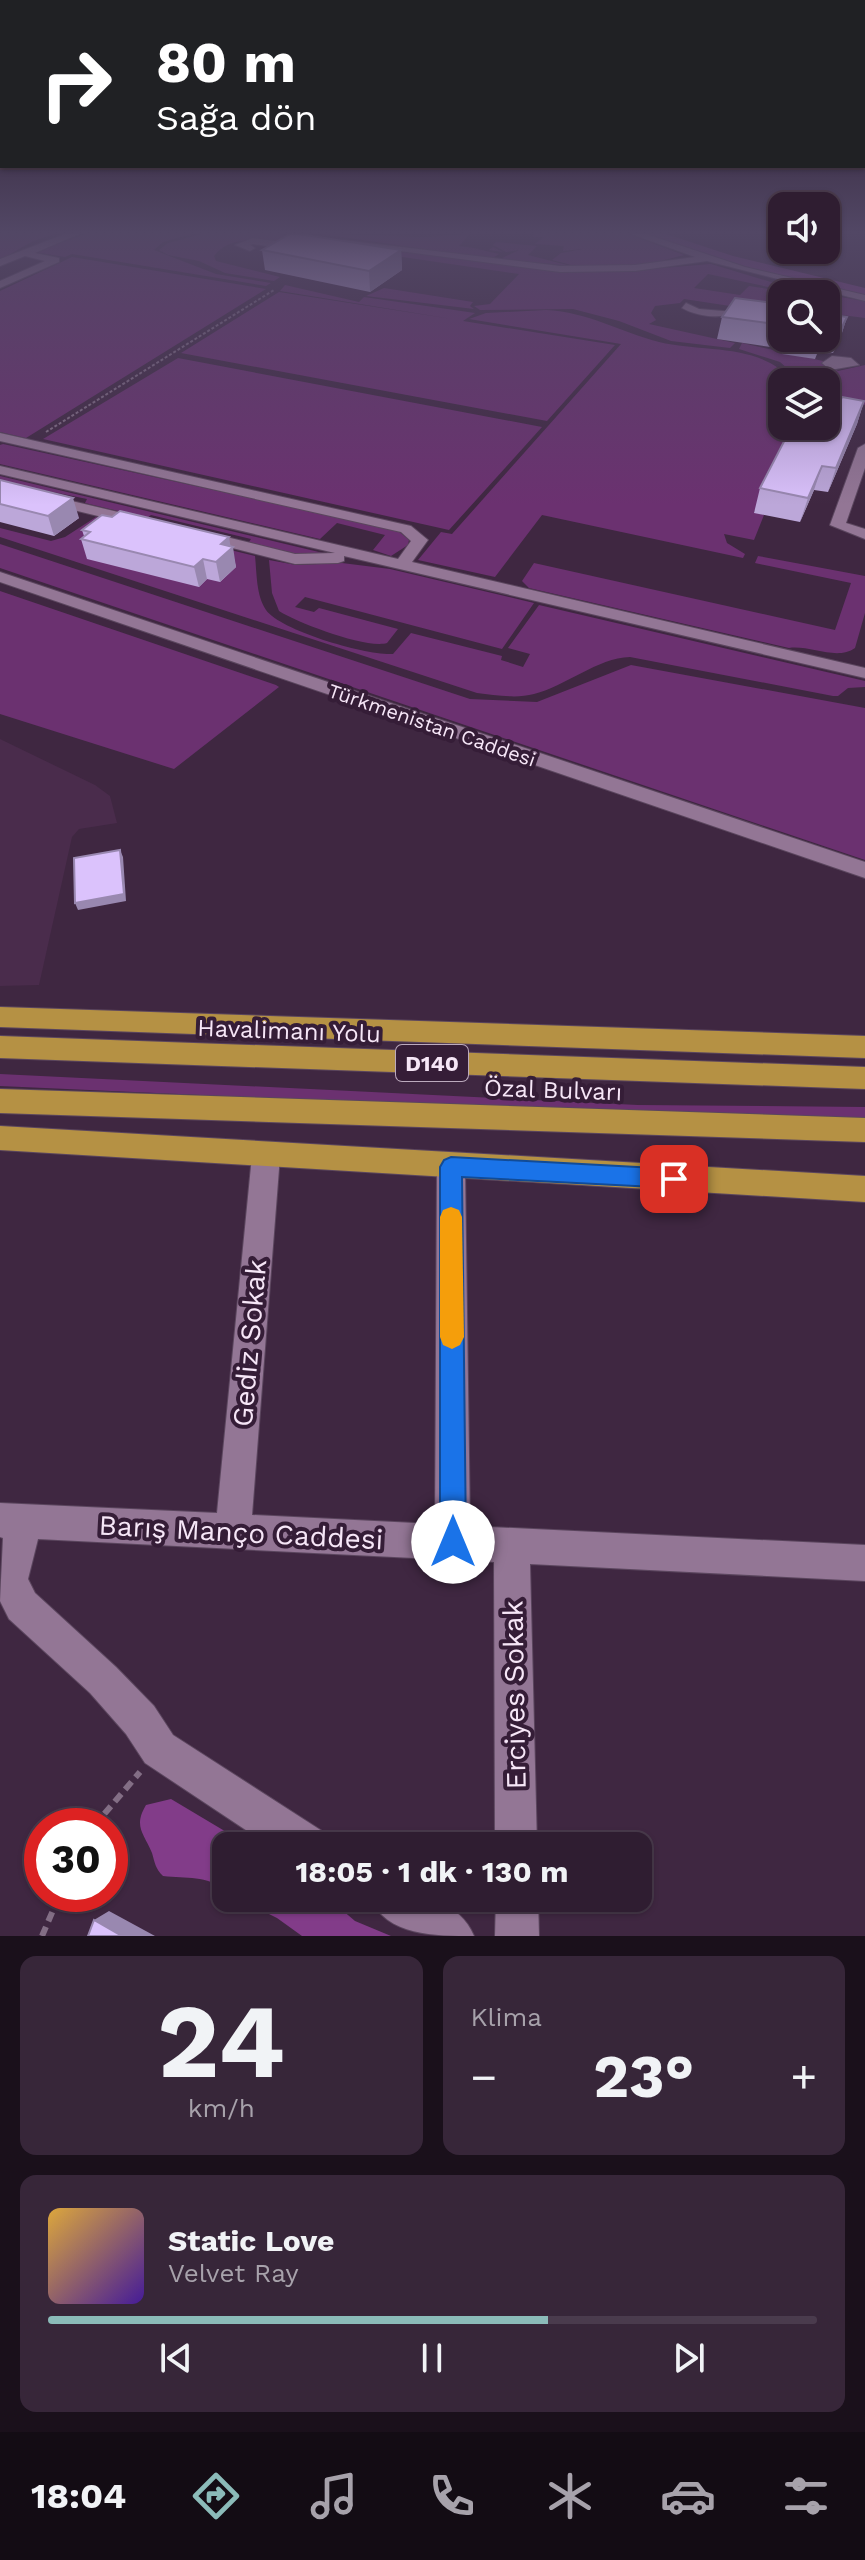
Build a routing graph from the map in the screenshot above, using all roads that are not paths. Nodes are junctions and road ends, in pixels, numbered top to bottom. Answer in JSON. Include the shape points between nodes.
{"nodes":[{"id":1,"x":0,"y":437,"type":"edge"},
{"id":2,"x":864,"y":452,"type":"edge"},
{"id":3,"x":0,"y":470,"type":"edge"},
{"id":4,"x":0,"y":488,"type":"edge"},
{"id":5,"x":842,"y":512,"type":"junction"},
{"id":6,"x":864,"y":516,"type":"edge"},
{"id":7,"x":865,"y":534,"type":"edge"},
{"id":8,"x":373,"y":557,"type":"junction"},
{"id":9,"x":402,"y":564,"type":"junction"},
{"id":10,"x":0,"y":577,"type":"edge"},
{"id":11,"x":865,"y":673,"type":"edge"},
{"id":12,"x":865,"y":870,"type":"edge"},
{"id":13,"x":0,"y":1017,"type":"edge"},
{"id":14,"x":0,"y":1047,"type":"edge"},
{"id":15,"x":865,"y":1047,"type":"edge"},
{"id":16,"x":865,"y":1078,"type":"edge"},
{"id":17,"x":0,"y":1101,"type":"edge"},
{"id":18,"x":865,"y":1130,"type":"edge"},
{"id":19,"x":0,"y":1138,"type":"edge"},
{"id":20,"x":266,"y":1156,"type":"junction"},
{"id":21,"x":451,"y":1167,"type":"junction"},
{"id":22,"x":865,"y":1189,"type":"edge"},
{"id":23,"x":12,"y":1521,"type":"edge"},
{"id":24,"x":233,"y":1530,"type":"junction"},
{"id":25,"x":453,"y":1542,"type":"junction"},
{"id":26,"x":512,"y":1544,"type":"junction"},
{"id":27,"x":865,"y":1563,"type":"edge"},
{"id":28,"x":286,"y":1832,"type":"edge"},
{"id":29,"x":516,"y":1832,"type":"edge"},
{"id":30,"x":413,"y":1912,"type":"edge"},
{"id":31,"x":517,"y":1912,"type":"edge"},
{"id":32,"x":452,"y":1936,"type":"edge"},
{"id":33,"x":517,"y":1936,"type":"edge"}],
"edges":[{"from":1,"to":9,"type":"street","via":[[406,529],[420,540]]},
{"from":2,"to":5,"type":"street"},
{"from":3,"to":8,"type":"street"},
{"from":4,"to":8,"type":"street","via":[[295,559]]},
{"from":5,"to":6,"type":"street"},
{"from":5,"to":7,"type":"street","via":[[838,525]]},
{"from":8,"to":9,"type":"street"},
{"from":9,"to":11,"type":"street"},
{"from":10,"to":12,"type":"street","name":"Türkmenistan Caddesi"},
{"from":13,"to":15,"type":"highway"},
{"from":14,"to":16,"type":"highway","name":"Havalimanı Yolu","number":"D140"},
{"from":17,"to":18,"type":"highway","name":"Özal Bulvarı","number":"D140"},
{"from":19,"to":20,"type":"highway"},
{"from":20,"to":21,"type":"highway"},
{"from":20,"to":24,"type":"street","name":"Gediz Sokak"},
{"from":21,"to":22,"type":"highway"},
{"from":21,"to":25,"type":"street"},
{"from":23,"to":24,"type":"street","name":"Barış Manço Caddesi"},
{"from":23,"to":28,"type":"street","via":[[9,1581],[22,1606],[103,1680],[159,1749]]},
{"from":24,"to":25,"type":"street","name":"Barış Manço Caddesi"},
{"from":25,"to":26,"type":"street","name":"Barış Manço Caddesi"},
{"from":26,"to":27,"type":"street","name":"Barış Manço Caddesi"},
{"from":26,"to":29,"type":"street","name":"Erciyes Sokak"},
{"from":30,"to":32,"type":"street"},
{"from":31,"to":33,"type":"street"}]}
